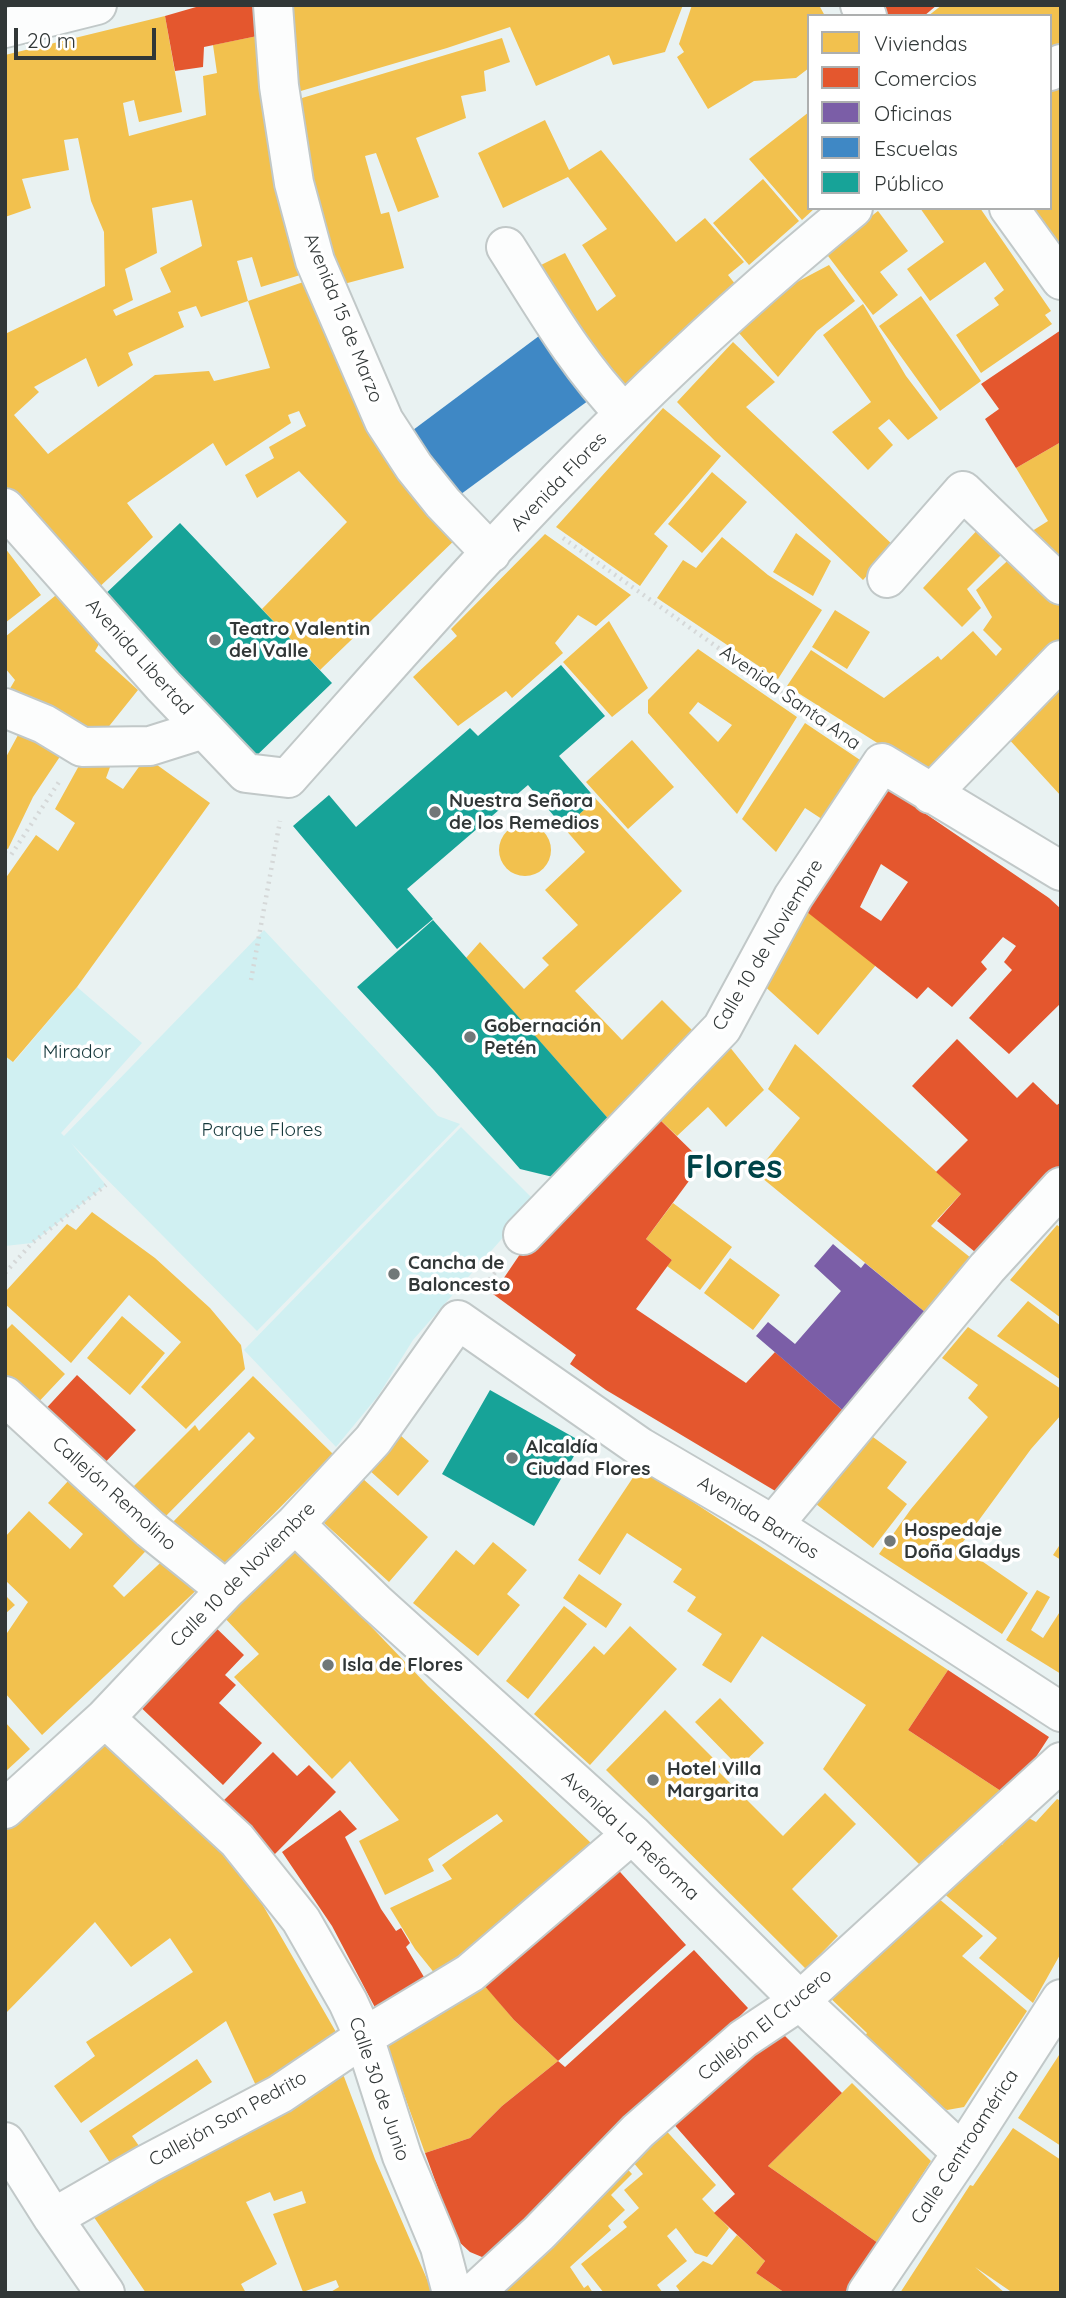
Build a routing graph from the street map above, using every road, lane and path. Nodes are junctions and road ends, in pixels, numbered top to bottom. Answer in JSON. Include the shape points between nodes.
{"nodes":[{"id":1,"x":97,"y":5,"type":"edge"},
{"id":2,"x":273,"y":5,"type":"edge"},
{"id":3,"x":5,"y":28,"type":"edge"},
{"id":4,"x":851,"y":210,"type":"edge"},
{"id":5,"x":1010,"y":210,"type":"edge"},
{"id":6,"x":506,"y":247,"type":"dead end"},
{"id":7,"x":1061,"y":280,"type":"edge"},
{"id":8,"x":624,"y":414,"type":"junction"},
{"id":9,"x":5,"y":508,"type":"edge"},
{"id":10,"x":527,"y":513,"type":"junction"},
{"id":11,"x":491,"y":553,"type":"junction"},
{"id":12,"x":887,"y":578,"type":"dead end"},
{"id":13,"x":1061,"y":585,"type":"edge"},
{"id":14,"x":1061,"y":660,"type":"edge"},
{"id":15,"x":5,"y":708,"type":"edge"},
{"id":16,"x":204,"y":729,"type":"junction"},
{"id":17,"x":82,"y":747,"type":"junction"},
{"id":18,"x":882,"y":763,"type":"junction"},
{"id":19,"x":288,"y":778,"type":"junction"},
{"id":20,"x":931,"y":794,"type":"junction"},
{"id":21,"x":5,"y":853,"type":"edge"},
{"id":22,"x":1061,"y":871,"type":"edge"},
{"id":23,"x":251,"y":980,"type":"dead end"},
{"id":24,"x":106,"y":1185,"type":"dead end"},
{"id":25,"x":1061,"y":1187,"type":"edge"},
{"id":26,"x":523,"y":1235,"type":"joint"},
{"id":27,"x":5,"y":1273,"type":"edge"},
{"id":28,"x":458,"y":1320,"type":"junction"},
{"id":29,"x":5,"y":1396,"type":"edge"},
{"id":30,"x":295,"y":1524,"type":"junction"},
{"id":31,"x":773,"y":1525,"type":"junction"},
{"id":32,"x":226,"y":1590,"type":"junction"},
{"id":33,"x":1061,"y":1712,"type":"edge"},
{"id":34,"x":105,"y":1718,"type":"junction"},
{"id":35,"x":1061,"y":1762,"type":"edge"},
{"id":36,"x":6,"y":1806,"type":"edge"},
{"id":37,"x":632,"y":1834,"type":"junction"},
{"id":38,"x":1061,"y":2000,"type":"edge"},
{"id":39,"x":800,"y":2001,"type":"junction"},
{"id":40,"x":364,"y":2036,"type":"junction"},
{"id":41,"x":5,"y":2142,"type":"edge"},
{"id":42,"x":962,"y":2154,"type":"junction"},
{"id":43,"x":53,"y":2218,"type":"junction"},
{"id":44,"x":105,"y":2293,"type":"edge"},
{"id":45,"x":452,"y":2293,"type":"edge"},
{"id":46,"x":474,"y":2293,"type":"edge"},
{"id":47,"x":867,"y":2293,"type":"edge"}],
"edges":[{"from":1,"to":3,"type":"street"},
{"from":2,"to":11,"type":"street","name":"Avenida 15 de Marzo","via":[[293,183],[315,261],[384,421],[443,503]]},
{"from":4,"to":8,"type":"street","name":"Avenida Flores","via":[[771,276]]},
{"from":5,"to":7,"type":"street"},
{"from":6,"to":8,"type":"street","via":[[593,379]]},
{"from":8,"to":10,"type":"street","name":"Avenida Flores"},
{"from":9,"to":16,"type":"street","name":"Avenida Libertad"},
{"from":10,"to":11,"type":"street","name":"Avenida Flores"},
{"from":10,"to":18,"type":"path","name":"Avenida Santa Ana"},
{"from":11,"to":19,"type":"street","name":"Avenida Flores"},
{"from":12,"to":13,"type":"street","via":[[963,491]]},
{"from":14,"to":20,"type":"street"},
{"from":15,"to":17,"type":"street"},
{"from":16,"to":17,"type":"street","via":[[150,746]]},
{"from":16,"to":19,"type":"street","name":"Avenida Libertad","via":[[246,773]]},
{"from":17,"to":21,"type":"path","via":[[11,855]]},
{"from":18,"to":20,"type":"street"},
{"from":18,"to":26,"type":"street","name":"Calle 10 de Noviembre","via":[[793,897],[722,1027]]},
{"from":19,"to":23,"type":"path"},
{"from":20,"to":22,"type":"street"},
{"from":24,"to":27,"type":"path","via":[[32,1243]]},
{"from":25,"to":31,"type":"street"},
{"from":26,"to":28,"type":"path"},
{"from":28,"to":30,"type":"street","name":"Calle 10 de Noviembre","via":[[373,1440]]},
{"from":28,"to":31,"type":"street","name":"Avenida Barrios","via":[[640,1447]]},
{"from":29,"to":32,"type":"street","name":"Callejón Remolino","via":[[150,1529]]},
{"from":30,"to":32,"type":"street","name":"Calle 10 de Noviembre"},
{"from":30,"to":37,"type":"street","name":"Avenida La Reforma"},
{"from":31,"to":33,"type":"street","name":"Avenida Barrios"},
{"from":32,"to":34,"type":"street","name":"Calle 10 de Noviembre"},
{"from":34,"to":36,"type":"street","name":"Calle 10 de Noviembre"},
{"from":34,"to":40,"type":"street","name":"Calle 30 de Junio","via":[[237,1840],[301,1920]]},
{"from":35,"to":39,"type":"street","name":"Callejón El Crucero"},
{"from":37,"to":39,"type":"street","name":"Avenida La Reforma"},
{"from":37,"to":40,"type":"street","name":"Callejón San Pedrito","via":[[470,1973]]},
{"from":38,"to":42,"type":"street","name":"Calle Centroamérica"},
{"from":39,"to":42,"type":"street","name":"Avenida La Reforma"},
{"from":39,"to":46,"type":"street","name":"Callejón El Crucero","via":[[743,2039],[638,2131]]},
{"from":40,"to":43,"type":"street","name":"Callejón San Pedrito","via":[[280,2094]]},
{"from":40,"to":45,"type":"street","name":"Calle 30 de Junio","via":[[402,2156],[440,2247]]},
{"from":41,"to":43,"type":"street"},
{"from":42,"to":47,"type":"street","name":"Calle Centroamérica"},
{"from":43,"to":44,"type":"street"}]}
